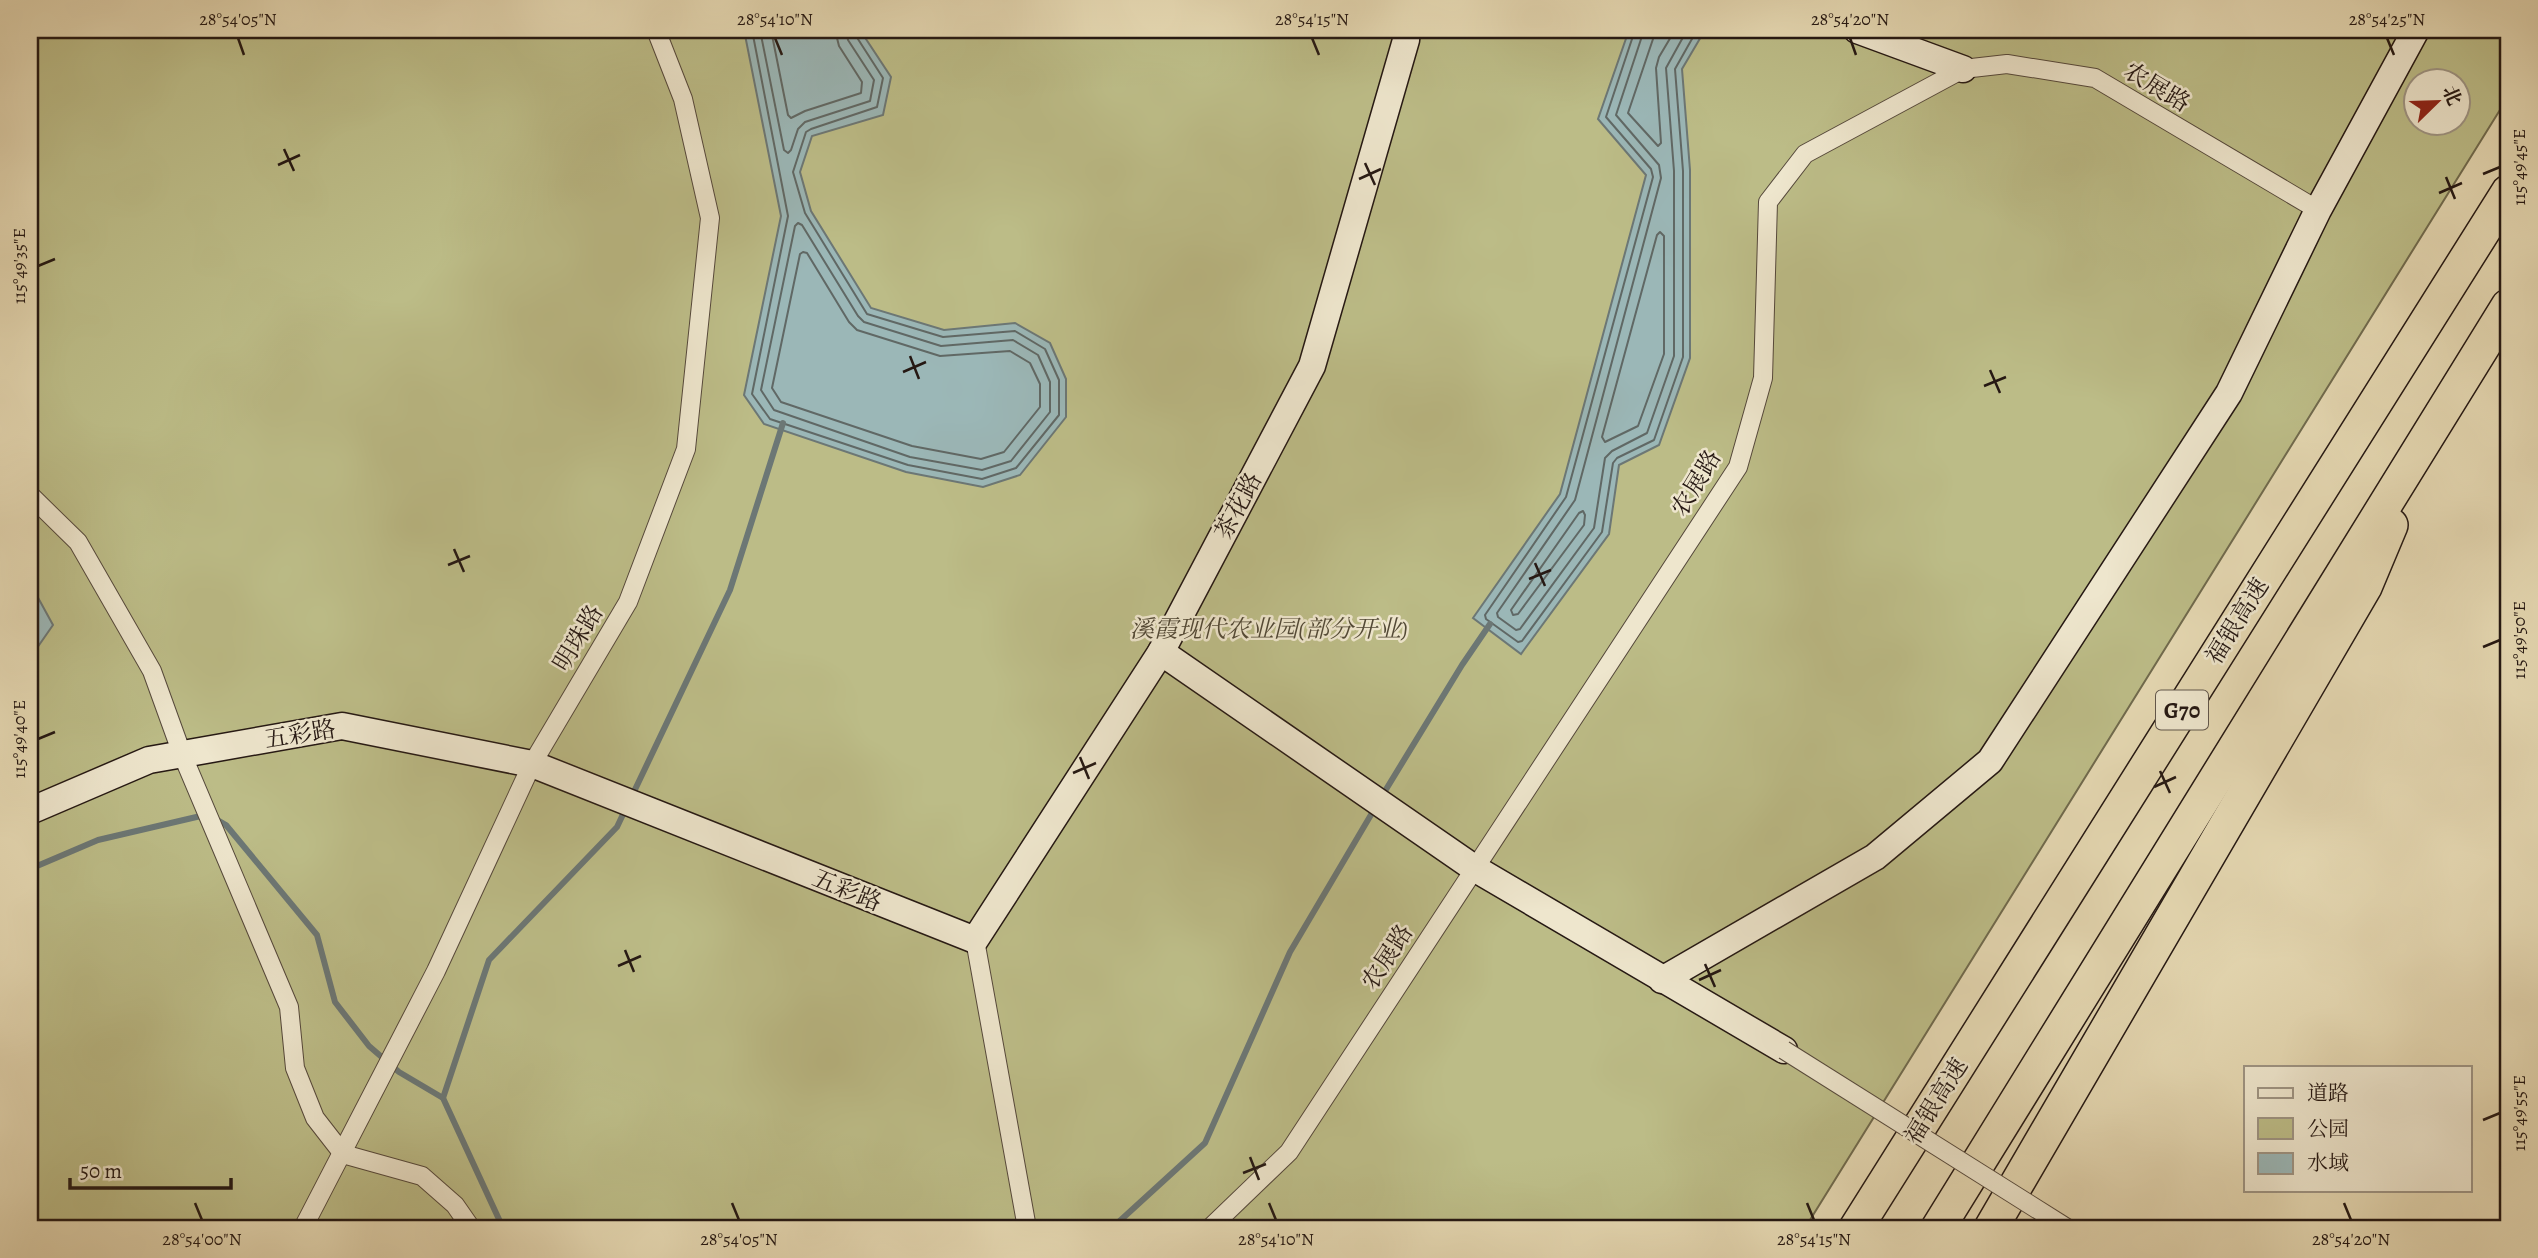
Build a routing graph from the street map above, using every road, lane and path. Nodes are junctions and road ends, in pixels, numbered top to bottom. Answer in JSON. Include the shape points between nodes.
{"nodes":[{"id":1,"x":656,"y":30,"type":"edge"},
{"id":2,"x":1406,"y":30,"type":"edge"},
{"id":3,"x":1857,"y":30,"type":"edge"},
{"id":4,"x":2416,"y":30,"type":"edge"},
{"id":5,"x":1963,"y":69,"type":"junction"},
{"id":6,"x":2508,"y":192,"type":"edge"},
{"id":7,"x":2318,"y":210,"type":"junction"},
{"id":8,"x":2508,"y":306,"type":"edge"},
{"id":9,"x":2436,"y":420,"type":"junction"},
{"id":10,"x":30,"y":495,"type":"edge"},
{"id":11,"x":1161,"y":652,"type":"junction"},
{"id":12,"x":182,"y":754,"type":"junction"},
{"id":13,"x":532,"y":764,"type":"junction"},
{"id":14,"x":30,"y":811,"type":"edge"},
{"id":15,"x":1474,"y":868,"type":"junction"},
{"id":16,"x":975,"y":940,"type":"junction"},
{"id":17,"x":1662,"y":980,"type":"junction"},
{"id":18,"x":1784,"y":1050,"type":"joint"},
{"id":19,"x":343,"y":1154,"type":"junction"},
{"id":20,"x":303,"y":1228,"type":"edge"},
{"id":21,"x":471,"y":1228,"type":"edge"},
{"id":22,"x":1027,"y":1228,"type":"edge"},
{"id":23,"x":1210,"y":1228,"type":"edge"},
{"id":24,"x":1853,"y":1228,"type":"edge"},
{"id":25,"x":1938,"y":1228,"type":"edge"},
{"id":26,"x":1991,"y":1228,"type":"edge"},
{"id":27,"x":2067,"y":1228,"type":"edge"}],
"edges":[{"from":1,"to":13,"type":"street","name":"明珠路","via":[[683,99],[710,218],[685,449],[628,602]]},
{"from":2,"to":11,"type":"street","name":"茶花路","via":[[1312,366]]},
{"from":3,"to":5,"type":"street"},
{"from":4,"to":7,"type":"street"},
{"from":5,"to":7,"type":"street","name":"农展路","via":[[2007,64],[2095,78]]},
{"from":5,"to":15,"type":"street","name":"农展路","via":[[1805,154],[1768,202],[1763,378],[1738,467]]},
{"from":6,"to":24,"type":"highway","name":"福银高速","number":"G70"},
{"from":7,"to":17,"type":"street","via":[[2230,393],[1990,761],[1875,857]]},
{"from":8,"to":9,"type":"highway","number":"G70"},
{"from":9,"to":25,"type":"highway","number":"G70"},
{"from":9,"to":26,"type":"highway","via":[[2365,587]]},
{"from":10,"to":12,"type":"street","via":[[78,542],[152,671]]},
{"from":11,"to":15,"type":"street"},
{"from":11,"to":16,"type":"street","name":"茶花路"},
{"from":12,"to":13,"type":"street","name":"五彩路","via":[[342,726]]},
{"from":12,"to":14,"type":"street","name":"五彩路","via":[[149,760]]},
{"from":12,"to":19,"type":"street","via":[[289,1007],[295,1068],[316,1118]]},
{"from":13,"to":16,"type":"street","name":"五彩路"},
{"from":13,"to":19,"type":"street","name":"明珠路","via":[[436,971]]},
{"from":15,"to":17,"type":"street"},
{"from":15,"to":23,"type":"street","name":"农展路","via":[[1289,1152]]},
{"from":16,"to":22,"type":"street"},
{"from":17,"to":18,"type":"street"},
{"from":18,"to":27,"type":"street","bridge":true},
{"from":19,"to":20,"type":"street","name":"明珠路"},
{"from":19,"to":21,"type":"street","via":[[422,1176],[455,1205]]}]}
